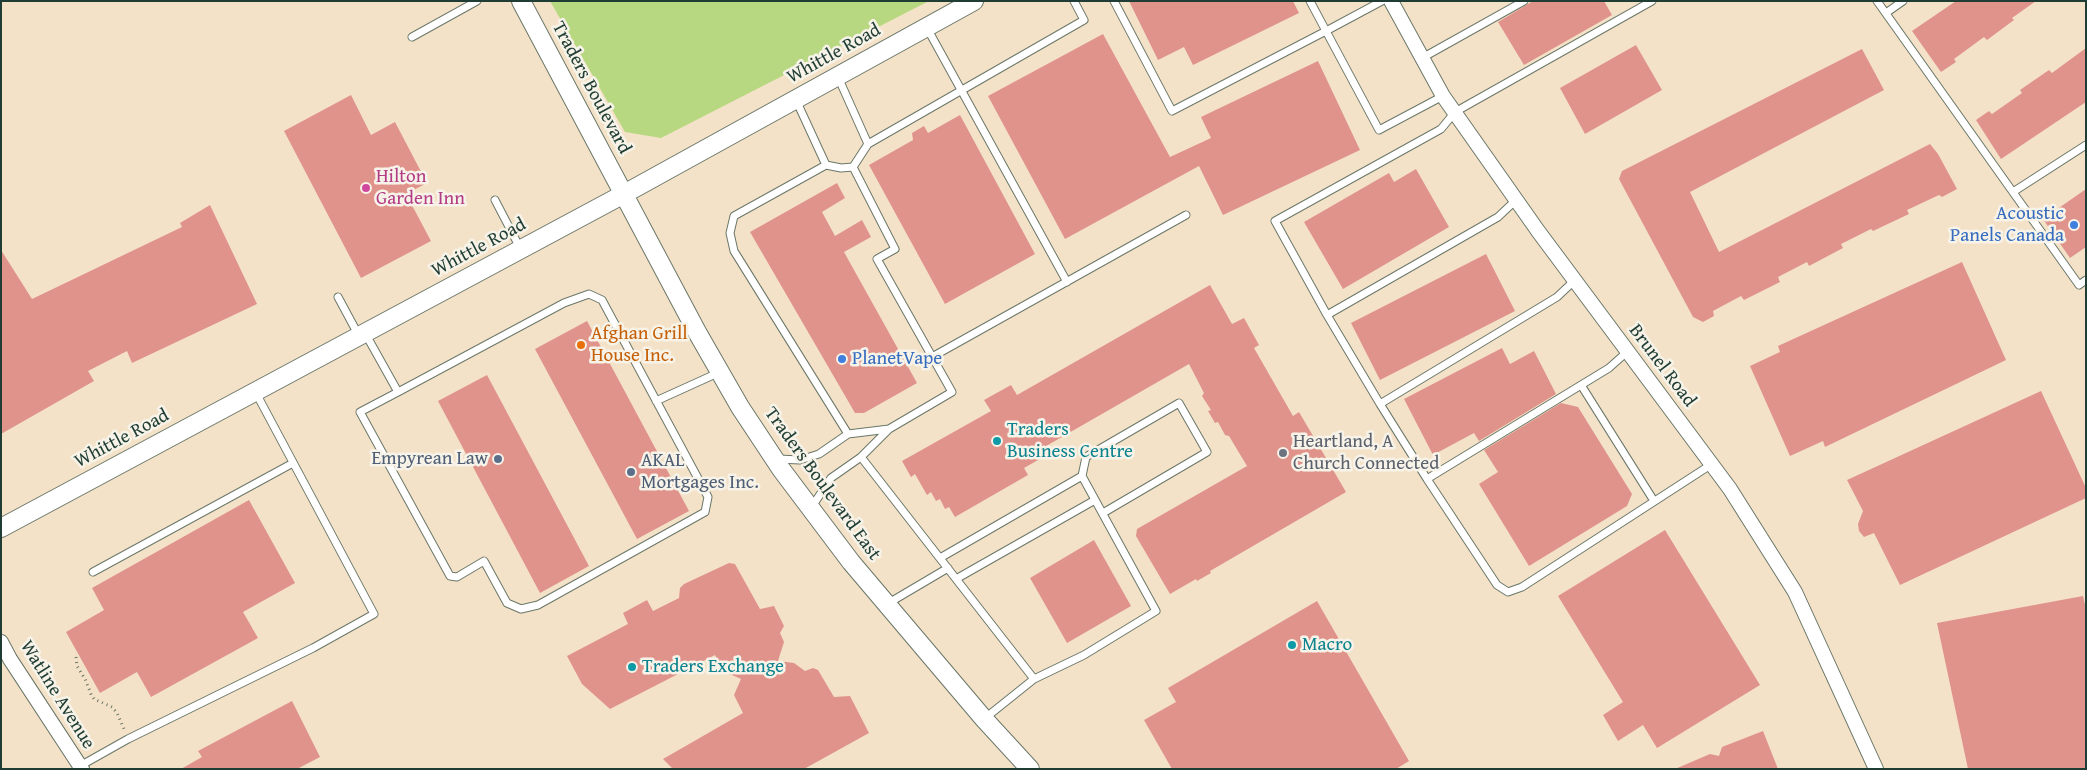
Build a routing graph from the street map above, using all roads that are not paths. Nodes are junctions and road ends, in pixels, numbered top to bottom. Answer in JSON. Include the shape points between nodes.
{"nodes":[{"id":1,"x":477,"y":1,"type":"edge"},
{"id":2,"x":521,"y":1,"type":"edge"},
{"id":3,"x":974,"y":1,"type":"edge"},
{"id":4,"x":1074,"y":1,"type":"edge"},
{"id":5,"x":1114,"y":1,"type":"edge"},
{"id":6,"x":1310,"y":1,"type":"edge"},
{"id":7,"x":1382,"y":1,"type":"edge"},
{"id":8,"x":1390,"y":1,"type":"edge"},
{"id":9,"x":1524,"y":1,"type":"edge"},
{"id":10,"x":1652,"y":1,"type":"edge"},
{"id":11,"x":1877,"y":1,"type":"edge"},
{"id":12,"x":1903,"y":1,"type":"edge"},
{"id":13,"x":1886,"y":13,"type":"junction"},
{"id":14,"x":927,"y":28,"type":"junction"},
{"id":15,"x":1326,"y":31,"type":"junction"},
{"id":16,"x":412,"y":37,"type":"dead end"},
{"id":17,"x":1422,"y":58,"type":"junction"},
{"id":18,"x":838,"y":76,"type":"junction"},
{"id":19,"x":961,"y":91,"type":"junction"},
{"id":20,"x":1442,"y":96,"type":"junction"},
{"id":21,"x":796,"y":99,"type":"junction"},
{"id":22,"x":1455,"y":112,"type":"junction"},
{"id":23,"x":868,"y":144,"type":"junction"},
{"id":24,"x":2086,"y":145,"type":"edge"},
{"id":25,"x":826,"y":165,"type":"junction"},
{"id":26,"x":853,"y":167,"type":"junction"},
{"id":27,"x":2014,"y":192,"type":"junction"},
{"id":28,"x":624,"y":194,"type":"junction"},
{"id":29,"x":495,"y":200,"type":"dead end"},
{"id":30,"x":1516,"y":200,"type":"junction"},
{"id":31,"x":1186,"y":215,"type":"dead end"},
{"id":32,"x":520,"y":250,"type":"junction"},
{"id":33,"x":1575,"y":280,"type":"junction"},
{"id":34,"x":2086,"y":280,"type":"edge"},
{"id":35,"x":1067,"y":282,"type":"junction"},
{"id":36,"x":338,"y":297,"type":"dead end"},
{"id":37,"x":1327,"y":315,"type":"junction"},
{"id":38,"x":362,"y":335,"type":"junction"},
{"id":39,"x":1628,"y":351,"type":"junction"},
{"id":40,"x":932,"y":357,"type":"junction"},
{"id":41,"x":720,"y":372,"type":"junction"},
{"id":42,"x":1581,"y":385,"type":"junction"},
{"id":43,"x":255,"y":392,"type":"junction"},
{"id":44,"x":398,"y":392,"type":"junction"},
{"id":45,"x":656,"y":401,"type":"junction"},
{"id":46,"x":1380,"y":404,"type":"junction"},
{"id":47,"x":889,"y":429,"type":"junction"},
{"id":48,"x":848,"y":434,"type":"junction"},
{"id":49,"x":861,"y":457,"type":"junction"},
{"id":50,"x":774,"y":459,"type":"junction"},
{"id":51,"x":293,"y":463,"type":"junction"},
{"id":52,"x":1712,"y":464,"type":"junction"},
{"id":53,"x":1082,"y":476,"type":"junction"},
{"id":54,"x":1427,"y":479,"type":"junction"},
{"id":55,"x":1095,"y":500,"type":"junction"},
{"id":56,"x":1654,"y":501,"type":"junction"},
{"id":57,"x":810,"y":508,"type":"junction"},
{"id":58,"x":1103,"y":514,"type":"junction"},
{"id":59,"x":1,"y":528,"type":"edge"},
{"id":60,"x":940,"y":558,"type":"junction"},
{"id":61,"x":948,"y":568,"type":"junction"},
{"id":62,"x":93,"y":572,"type":"dead end"},
{"id":63,"x":956,"y":578,"type":"junction"},
{"id":64,"x":887,"y":604,"type":"junction"},
{"id":65,"x":1,"y":642,"type":"edge"},
{"id":66,"x":1034,"y":679,"type":"junction"},
{"id":67,"x":984,"y":719,"type":"junction"},
{"id":68,"x":81,"y":768,"type":"edge"},
{"id":69,"x":1030,"y":769,"type":"edge"},
{"id":70,"x":1876,"y":769,"type":"edge"}],
"edges":[{"from":1,"to":16,"type":"lane"},
{"from":2,"to":28,"type":"street","name":"Traders Boulevard"},
{"from":3,"to":14,"type":"street","name":"Whittle Road"},
{"from":4,"to":19,"type":"lane","via":[[1084,20]]},
{"from":5,"to":15,"type":"lane","via":[[1172,111]]},
{"from":6,"to":15,"type":"lane"},
{"from":7,"to":15,"type":"lane"},
{"from":8,"to":17,"type":"street","name":"Brunel Road"},
{"from":9,"to":17,"type":"lane"},
{"from":10,"to":22,"type":"lane"},
{"from":11,"to":13,"type":"lane"},
{"from":12,"to":13,"type":"lane"},
{"from":13,"to":27,"type":"lane"},
{"from":14,"to":18,"type":"street","name":"Whittle Road"},
{"from":14,"to":19,"type":"lane"},
{"from":15,"to":20,"type":"lane","via":[[1379,130]]},
{"from":17,"to":20,"type":"street","name":"Brunel Road"},
{"from":18,"to":21,"type":"street","name":"Whittle Road"},
{"from":18,"to":23,"type":"lane"},
{"from":19,"to":23,"type":"lane"},
{"from":19,"to":35,"type":"lane"},
{"from":20,"to":22,"type":"street","name":"Brunel Road"},
{"from":21,"to":25,"type":"lane"},
{"from":21,"to":28,"type":"street","name":"Whittle Road"},
{"from":22,"to":30,"type":"street","name":"Brunel Road"},
{"from":22,"to":37,"type":"lane","via":[[1441,129],[1275,221]]},
{"from":23,"to":26,"type":"lane"},
{"from":24,"to":27,"type":"lane"},
{"from":25,"to":26,"type":"lane"},
{"from":25,"to":48,"type":"lane","via":[[734,216],[730,233],[734,251]]},
{"from":26,"to":40,"type":"lane","via":[[895,249],[876,259]]},
{"from":27,"to":34,"type":"lane","via":[[2079,285]]},
{"from":28,"to":32,"type":"street","name":"Whittle Road"},
{"from":28,"to":41,"type":"street","name":"Traders Boulevard East"},
{"from":29,"to":32,"type":"lane"},
{"from":30,"to":33,"type":"street","name":"Brunel Road"},
{"from":30,"to":37,"type":"lane","via":[[1498,217]]},
{"from":31,"to":35,"type":"lane"},
{"from":32,"to":38,"type":"street","name":"Whittle Road"},
{"from":33,"to":39,"type":"street","name":"Brunel Road"},
{"from":33,"to":46,"type":"lane","via":[[1557,297]]},
{"from":35,"to":40,"type":"lane"},
{"from":36,"to":38,"type":"lane"},
{"from":37,"to":46,"type":"lane"},
{"from":38,"to":43,"type":"street","name":"Whittle Road"},
{"from":38,"to":44,"type":"lane"},
{"from":39,"to":42,"type":"lane","via":[[1609,368]]},
{"from":39,"to":52,"type":"street","name":"Brunel Road"},
{"from":40,"to":47,"type":"lane","via":[[952,392]]},
{"from":41,"to":45,"type":"lane"},
{"from":41,"to":50,"type":"street","name":"Traders Boulevard East"},
{"from":42,"to":54,"type":"lane"},
{"from":42,"to":56,"type":"lane"},
{"from":43,"to":51,"type":"lane"},
{"from":43,"to":59,"type":"street","name":"Whittle Road"},
{"from":44,"to":45,"type":"lane","via":[[564,303],[589,294],[602,300]]},
{"from":44,"to":45,"type":"lane","via":[[360,412],[450,576],[457,577],[484,560],[507,604],[521,609],[538,605],[705,512],[708,497]]},
{"from":46,"to":54,"type":"lane"},
{"from":47,"to":48,"type":"lane"},
{"from":47,"to":49,"type":"lane"},
{"from":48,"to":50,"type":"lane","via":[[819,454],[800,460]]},
{"from":49,"to":57,"type":"lane","via":[[831,478]]},
{"from":49,"to":60,"type":"lane"},
{"from":50,"to":57,"type":"street","name":"Traders Boulevard East"},
{"from":51,"to":62,"type":"lane"},
{"from":51,"to":68,"type":"lane","via":[[374,614],[313,648],[128,739]]},
{"from":52,"to":56,"type":"lane"},
{"from":52,"to":70,"type":"street","name":"Brunel Road","via":[[1795,592]]},
{"from":53,"to":55,"type":"lane"},
{"from":53,"to":58,"type":"lane","via":[[1086,458],[1179,403],[1207,452]]},
{"from":53,"to":60,"type":"lane"},
{"from":54,"to":56,"type":"lane","via":[[1497,585],[1508,592],[1522,587]]},
{"from":55,"to":58,"type":"lane"},
{"from":55,"to":63,"type":"lane"},
{"from":57,"to":64,"type":"street","name":"Traders Boulevard East"},
{"from":58,"to":66,"type":"lane","via":[[1156,611],[1084,655]]},
{"from":60,"to":61,"type":"lane"},
{"from":61,"to":63,"type":"lane"},
{"from":61,"to":64,"type":"lane"},
{"from":63,"to":66,"type":"lane"},
{"from":64,"to":67,"type":"street","name":"Traders Boulevard East"},
{"from":65,"to":68,"type":"street","name":"Watline Avenue"},
{"from":66,"to":67,"type":"lane"},
{"from":67,"to":69,"type":"street","name":"Traders Boulevard East"}]}
